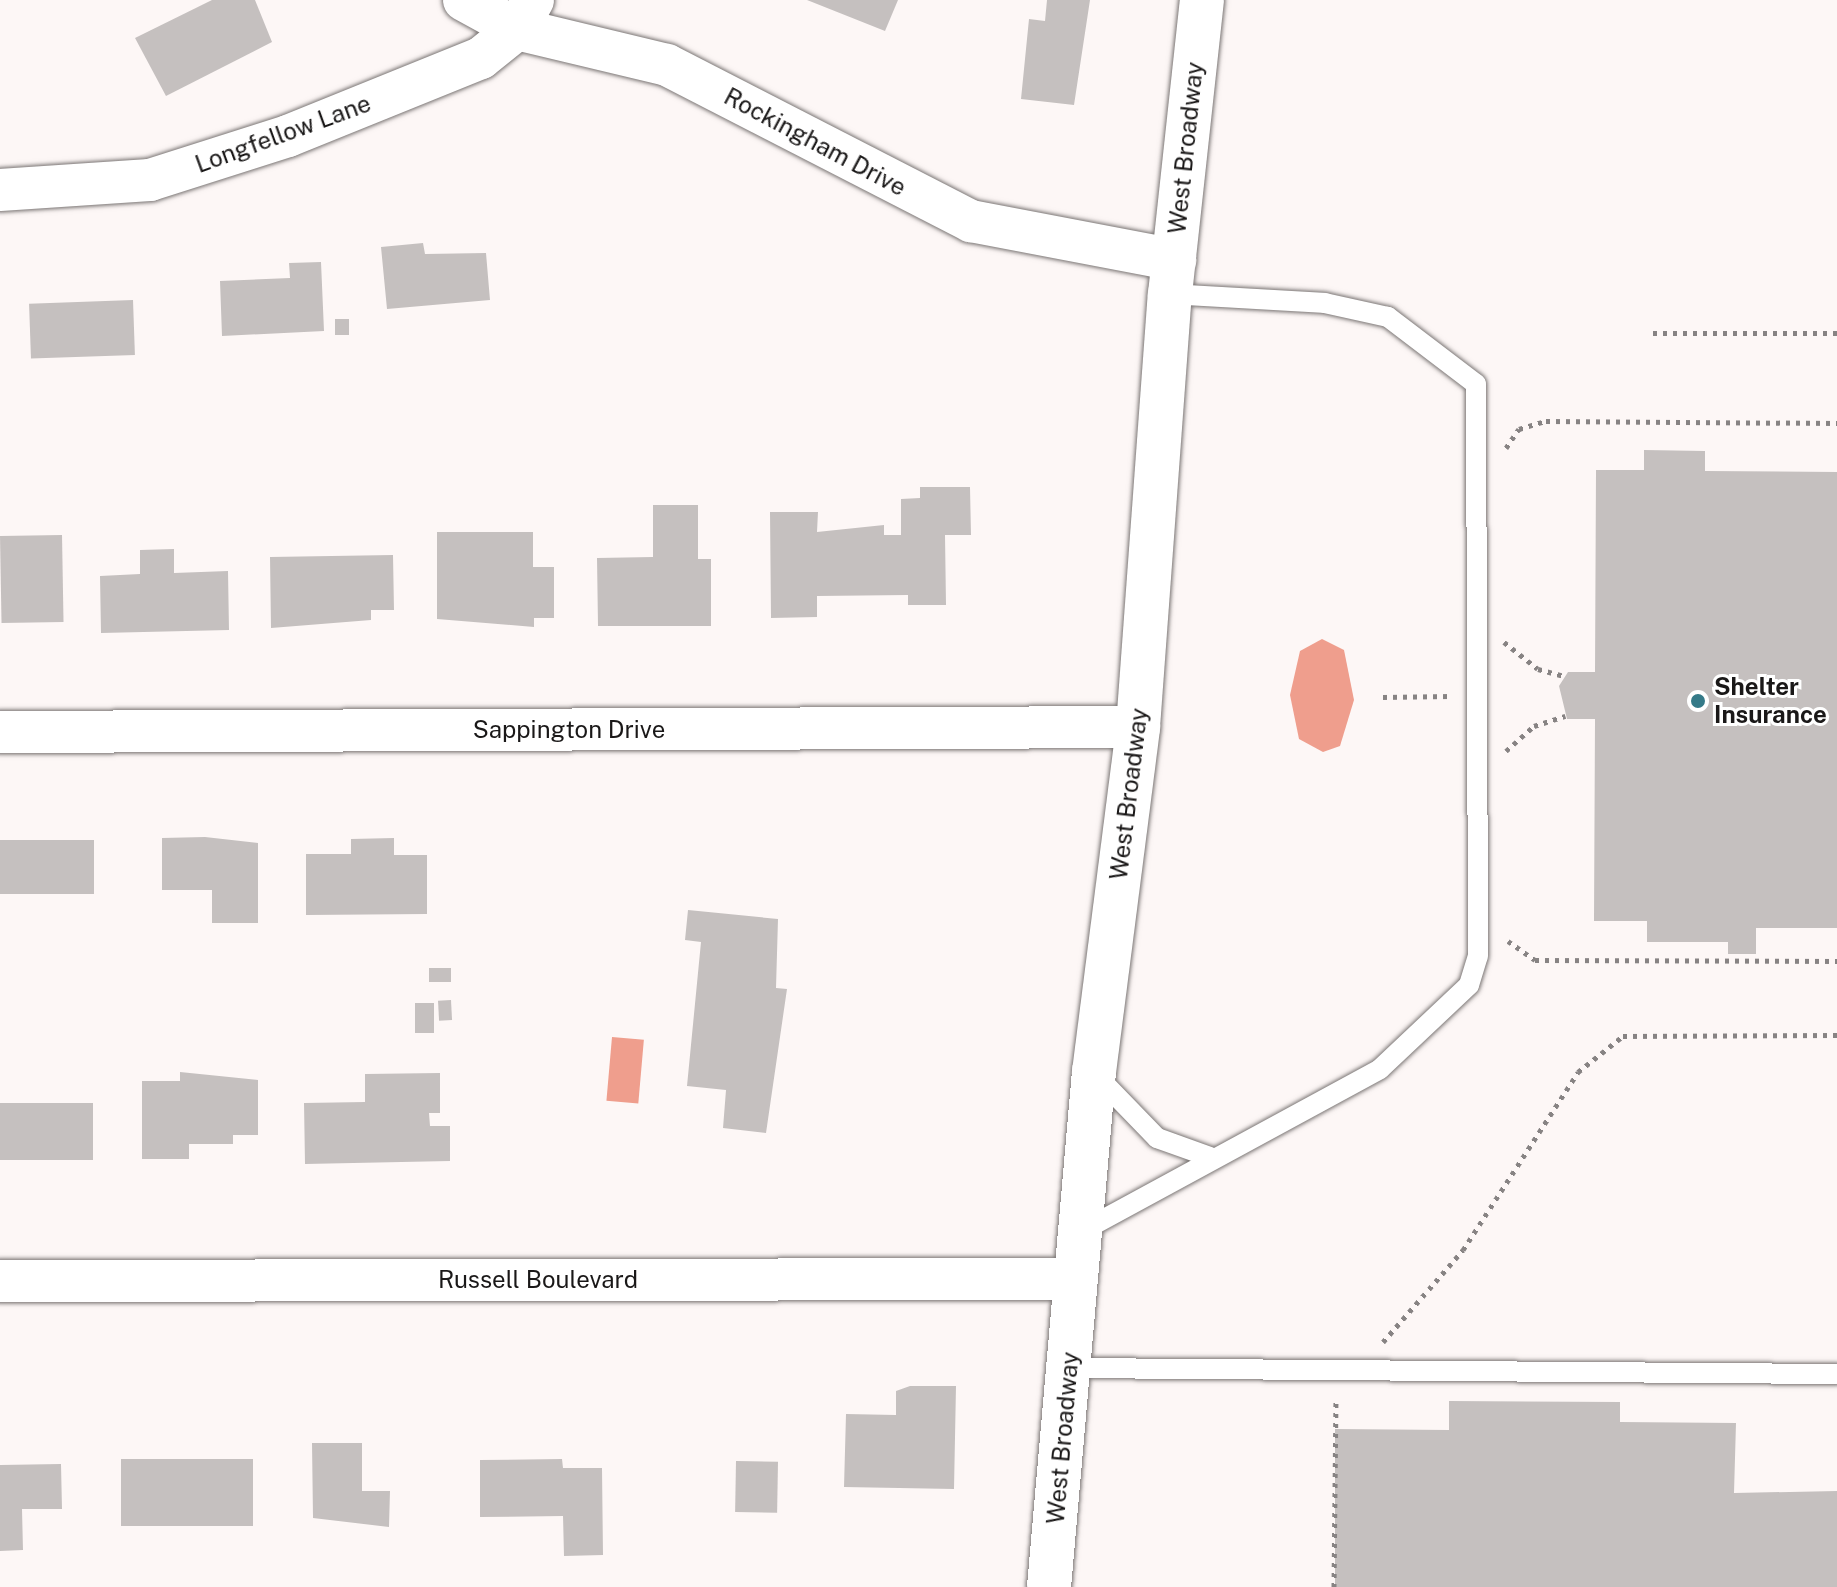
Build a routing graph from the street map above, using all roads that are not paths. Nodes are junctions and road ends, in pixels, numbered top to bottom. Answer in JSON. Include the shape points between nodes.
{"nodes":[{"id":1,"x":464,"y":0,"type":"edge"},
{"id":2,"x":1202,"y":0,"type":"edge"},
{"id":3,"x":525,"y":15,"type":"edge"},
{"id":4,"x":0,"y":190,"type":"edge"},
{"id":5,"x":1172,"y":277,"type":"junction"},
{"id":6,"x":1138,"y":727,"type":"junction"},
{"id":7,"x":0,"y":732,"type":"edge"},
{"id":8,"x":1094,"y":1072,"type":"junction"},
{"id":9,"x":1210,"y":1157,"type":"junction"},
{"id":10,"x":1082,"y":1231,"type":"junction"},
{"id":11,"x":1076,"y":1279,"type":"junction"},
{"id":12,"x":0,"y":1281,"type":"edge"},
{"id":13,"x":1070,"y":1368,"type":"junction"},
{"id":14,"x":1837,"y":1374,"type":"edge"},
{"id":15,"x":1049,"y":1587,"type":"edge"}],
"edges":[{"from":1,"to":3,"type":"street","name":"Rockingham Drive"},
{"from":2,"to":5,"type":"main road","name":"West Broadway"},
{"from":3,"to":4,"type":"street","name":"Longfellow Lane","via":[[481,58],[288,136],[135,182]]},
{"from":3,"to":5,"type":"street","name":"Rockingham Drive","via":[[667,65],[971,221]]},
{"from":5,"to":6,"type":"main road","name":"West Broadway"},
{"from":5,"to":9,"type":"lane","via":[[1388,317],[1476,384],[1478,956],[1469,985],[1380,1069]]},
{"from":6,"to":7,"type":"street","name":"Sappington Drive"},
{"from":6,"to":8,"type":"main road","name":"West Broadway"},
{"from":8,"to":9,"type":"lane","via":[[1157,1138]]},
{"from":8,"to":10,"type":"main road","name":"West Broadway"},
{"from":9,"to":10,"type":"lane"},
{"from":10,"to":11,"type":"main road","name":"West Broadway"},
{"from":11,"to":12,"type":"street","name":"Russell Boulevard"},
{"from":11,"to":13,"type":"main road","name":"West Broadway"},
{"from":13,"to":14,"type":"lane"},
{"from":13,"to":15,"type":"main road","name":"West Broadway"}]}
